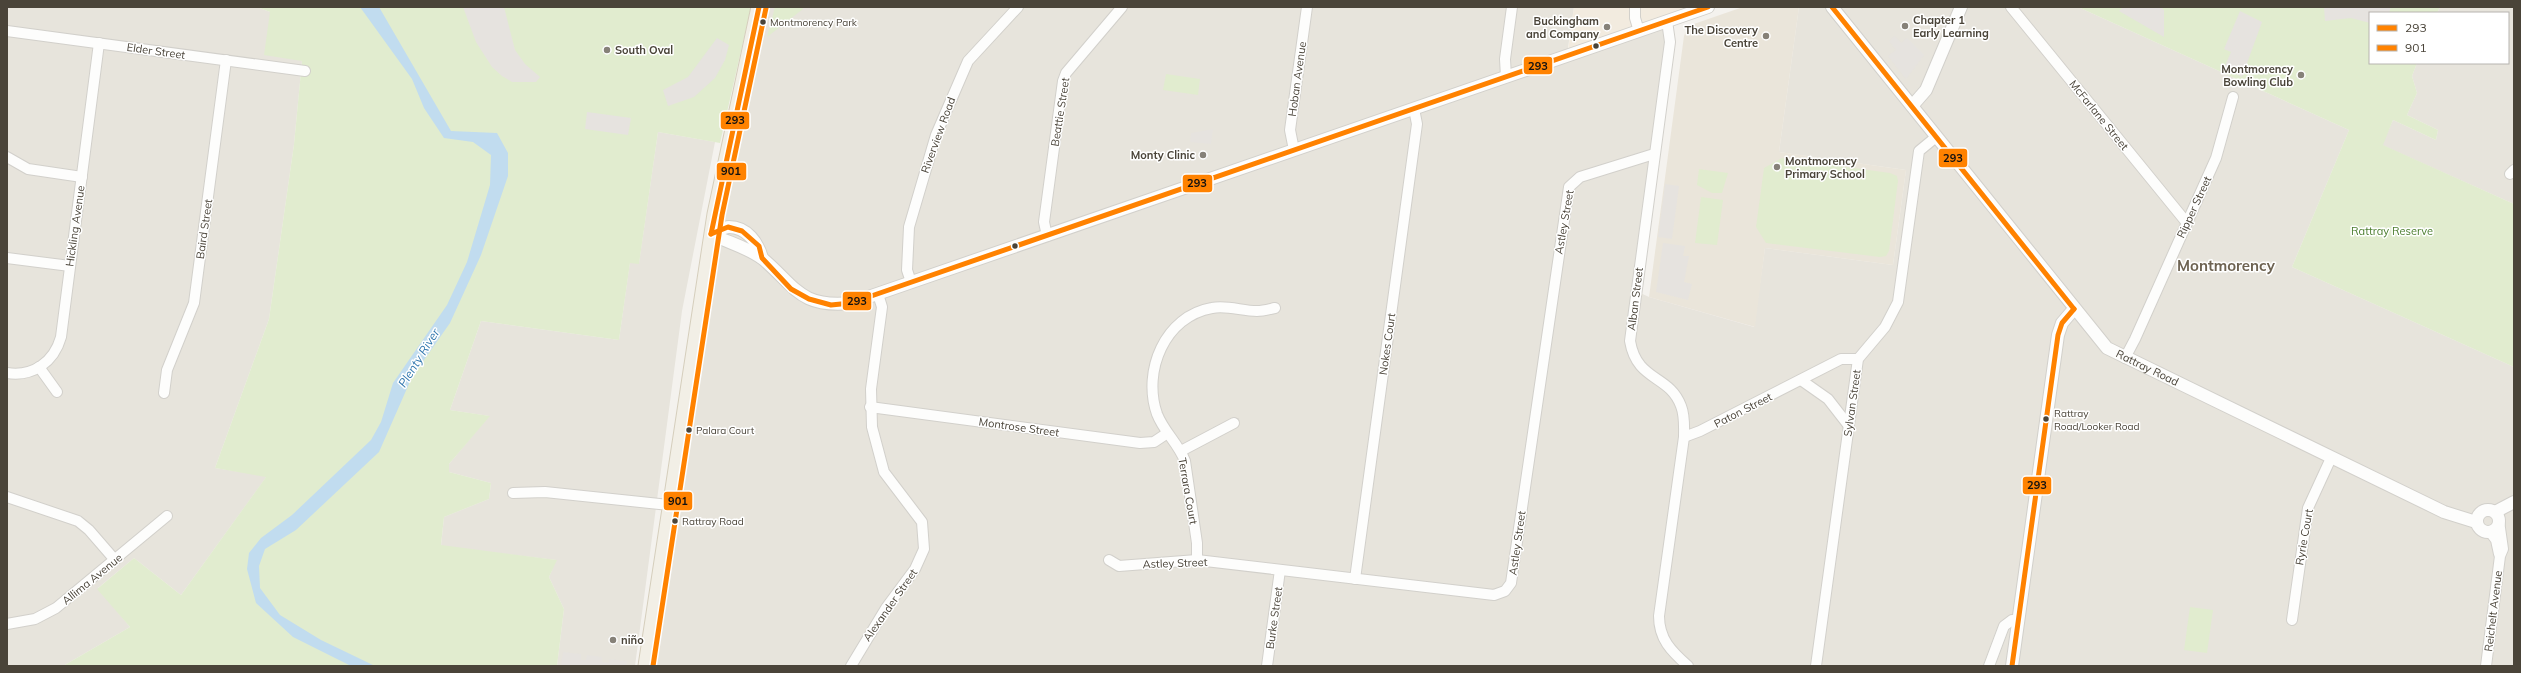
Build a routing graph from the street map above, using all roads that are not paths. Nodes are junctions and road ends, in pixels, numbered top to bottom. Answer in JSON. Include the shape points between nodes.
{"nodes":[{"id":1,"x":759,"y":7,"type":"edge"},
{"id":2,"x":1018,"y":7,"type":"edge"},
{"id":3,"x":1122,"y":7,"type":"edge"},
{"id":4,"x":1307,"y":7,"type":"edge"},
{"id":5,"x":1512,"y":7,"type":"edge"},
{"id":6,"x":1636,"y":7,"type":"edge"},
{"id":7,"x":1708,"y":7,"type":"edge"},
{"id":8,"x":1832,"y":7,"type":"edge"},
{"id":9,"x":1961,"y":7,"type":"edge"},
{"id":10,"x":2011,"y":7,"type":"edge"},
{"id":11,"x":1667,"y":21,"type":"junction"},
{"id":12,"x":7,"y":31,"type":"edge"},
{"id":13,"x":1639,"y":31,"type":"junction"},
{"id":14,"x":99,"y":44,"type":"junction"},
{"id":15,"x":226,"y":60,"type":"junction"},
{"id":16,"x":305,"y":71,"type":"dead end"},
{"id":17,"x":1506,"y":77,"type":"junction"},
{"id":18,"x":2233,"y":97,"type":"dead end"},
{"id":19,"x":1912,"y":106,"type":"junction"},
{"id":20,"x":1414,"y":109,"type":"junction"},
{"id":21,"x":1936,"y":136,"type":"junction"},
{"id":22,"x":1294,"y":150,"type":"junction"},
{"id":23,"x":1654,"y":154,"type":"junction"},
{"id":24,"x":7,"y":157,"type":"edge"},
{"id":25,"x":82,"y":177,"type":"junction"},
{"id":26,"x":2187,"y":223,"type":"junction"},
{"id":27,"x":711,"y":234,"type":"junction"},
{"id":28,"x":1047,"y":236,"type":"junction"},
{"id":29,"x":7,"y":258,"type":"edge"},
{"id":30,"x":70,"y":266,"type":"junction"},
{"id":31,"x":911,"y":282,"type":"junction"},
{"id":32,"x":878,"y":294,"type":"junction"},
{"id":33,"x":1276,"y":308,"type":"dead end"},
{"id":34,"x":2074,"y":309,"type":"junction"},
{"id":35,"x":2125,"y":358,"type":"junction"},
{"id":36,"x":1858,"y":359,"type":"junction"},
{"id":37,"x":39,"y":367,"type":"junction"},
{"id":38,"x":7,"y":373,"type":"edge"},
{"id":39,"x":1801,"y":380,"type":"junction"},
{"id":40,"x":57,"y":392,"type":"dead end"},
{"id":41,"x":164,"y":393,"type":"dead end"},
{"id":42,"x":870,"y":407,"type":"junction"},
{"id":43,"x":1234,"y":423,"type":"dead end"},
{"id":44,"x":1849,"y":426,"type":"junction"},
{"id":45,"x":1166,"y":434,"type":"junction"},
{"id":46,"x":1684,"y":437,"type":"junction"},
{"id":47,"x":1181,"y":451,"type":"junction"},
{"id":48,"x":2331,"y":458,"type":"junction"},
{"id":49,"x":513,"y":493,"type":"dead end"},
{"id":50,"x":7,"y":497,"type":"edge"},
{"id":51,"x":2514,"y":502,"type":"edge"},
{"id":52,"x":669,"y":505,"type":"junction"},
{"id":53,"x":167,"y":516,"type":"dead end"},
{"id":54,"x":2497,"y":517,"type":"junction"},
{"id":55,"x":2476,"y":522,"type":"junction"},
{"id":56,"x":2490,"y":532,"type":"junction"},
{"id":57,"x":2500,"y":556,"type":"junction"},
{"id":58,"x":115,"y":560,"type":"junction"},
{"id":59,"x":1109,"y":560,"type":"dead end"},
{"id":60,"x":1197,"y":560,"type":"junction"},
{"id":61,"x":1280,"y":570,"type":"junction"},
{"id":62,"x":1355,"y":579,"type":"junction"},
{"id":63,"x":2292,"y":620,"type":"dead end"},
{"id":64,"x":2019,"y":621,"type":"junction"},
{"id":65,"x":7,"y":624,"type":"edge"},
{"id":66,"x":646,"y":666,"type":"edge"},
{"id":67,"x":851,"y":666,"type":"edge"},
{"id":68,"x":1267,"y":666,"type":"edge"},
{"id":69,"x":1688,"y":666,"type":"edge"},
{"id":70,"x":1816,"y":666,"type":"edge"},
{"id":71,"x":1989,"y":666,"type":"edge"},
{"id":72,"x":2012,"y":666,"type":"edge"},
{"id":73,"x":2486,"y":666,"type":"edge"}],
"edges":[{"from":1,"to":27,"type":"main road"},
{"from":2,"to":31,"type":"street","name":"Riverview Road","via":[[968,61],[936,135],[909,227],[907,270]]},
{"from":3,"to":28,"type":"street","name":"Beattie Street","via":[[1066,73],[1063,81],[1044,222]]},
{"from":4,"to":22,"type":"street","name":"Hoban Avenue","via":[[1290,130]]},
{"from":5,"to":17,"type":"street","via":[[1505,59]]},
{"from":6,"to":13,"type":"street","via":[[1635,18]]},
{"from":7,"to":11,"type":"street"},
{"from":8,"to":19,"type":"street","name":"Rattray Road"},
{"from":9,"to":19,"type":"street","via":[[1926,90]]},
{"from":10,"to":26,"type":"street","name":"McFarlane Street"},
{"from":11,"to":13,"type":"street"},
{"from":11,"to":23,"type":"street","name":"Alban Street","via":[[1670,42]]},
{"from":12,"to":14,"type":"street","name":"Elder Street"},
{"from":13,"to":17,"type":"street"},
{"from":14,"to":15,"type":"street","name":"Elder Street"},
{"from":14,"to":25,"type":"street","name":"Hickling Avenue"},
{"from":15,"to":16,"type":"street","name":"Elder Street"},
{"from":15,"to":41,"type":"street","name":"Baird Street","via":[[194,303],[167,370]]},
{"from":17,"to":20,"type":"street"},
{"from":18,"to":26,"type":"street","name":"Ripper Street","via":[[2216,158]]},
{"from":19,"to":21,"type":"street","name":"Rattray Road"},
{"from":20,"to":22,"type":"street"},
{"from":20,"to":62,"type":"street","name":"Nokes Court","via":[[1417,124]]},
{"from":21,"to":34,"type":"street","name":"Rattray Road"},
{"from":21,"to":36,"type":"street","name":"Sylvan Street","via":[[1920,151],[1898,302],[1885,327]]},
{"from":22,"to":28,"type":"street"},
{"from":23,"to":46,"type":"street","name":"Alban Street","via":[[1630,341],[1634,358],[1641,368],[1677,397],[1683,412]]},
{"from":23,"to":62,"type":"street","name":"Astley Street","via":[[1580,177],[1569,187],[1509,588],[1494,595]]},
{"from":24,"to":25,"type":"street","via":[[28,169]]},
{"from":25,"to":30,"type":"street","name":"Hickling Avenue"},
{"from":26,"to":35,"type":"street","name":"Ripper Street"},
{"from":27,"to":32,"type":"street","via":[[728,227],[742,231],[759,246],[762,258],[791,289],[809,299],[832,305],[850,303]]},
{"from":27,"to":52,"type":"main road"},
{"from":28,"to":31,"type":"street"},
{"from":29,"to":30,"type":"street"},
{"from":30,"to":37,"type":"street","name":"Hickling Avenue","via":[[58,347],[50,359]]},
{"from":31,"to":32,"type":"street"},
{"from":32,"to":42,"type":"street","name":"Alexander Street","via":[[882,307]]},
{"from":33,"to":45,"type":"street","name":"Terrara Court","via":[[1258,311],[1225,307],[1205,309],[1181,320],[1169,334],[1157,357],[1153,393]]},
{"from":34,"to":35,"type":"street","name":"Rattray Road","via":[[2107,348]]},
{"from":34,"to":64,"type":"street","via":[[2062,323],[2058,335]]},
{"from":35,"to":48,"type":"street","name":"Rattray Road"},
{"from":36,"to":39,"type":"street","name":"Paton Street","via":[[1841,359]]},
{"from":36,"to":44,"type":"street","name":"Sylvan Street"},
{"from":37,"to":38,"type":"street","name":"Hickling Avenue","via":[[23,373]]},
{"from":37,"to":40,"type":"street"},
{"from":39,"to":44,"type":"street","via":[[1828,399]]},
{"from":39,"to":46,"type":"street","name":"Paton Street"},
{"from":42,"to":45,"type":"street","name":"Montrose Street","via":[[1140,443],[1154,442]]},
{"from":42,"to":67,"type":"street","name":"Alexander Street","via":[[880,462],[890,481],[922,522],[925,544],[915,569],[886,608]]},
{"from":43,"to":47,"type":"street"},
{"from":44,"to":70,"type":"street","name":"Sylvan Street"},
{"from":45,"to":47,"type":"street","name":"Terrara Court"},
{"from":46,"to":69,"type":"street","name":"Alban Street","via":[[1659,616],[1664,641]]},
{"from":47,"to":60,"type":"street","name":"Terrara Court","via":[[1185,461],[1197,543]]},
{"from":48,"to":55,"type":"street","name":"Rattray Road","via":[[2444,512]]},
{"from":48,"to":63,"type":"street","name":"Ryrie Court","via":[[2308,508]]},
{"from":49,"to":52,"type":"street","via":[[545,492]]},
{"from":50,"to":58,"type":"street","via":[[78,521]]},
{"from":51,"to":54,"type":"street"},
{"from":52,"to":66,"type":"main road"},
{"from":53,"to":58,"type":"street","name":"Allima Avenue"},
{"from":54,"to":55,"type":"street","via":[[2489,509],[2482,510],[2477,515]]},
{"from":54,"to":56,"type":"street","via":[[2497,528]]},
{"from":54,"to":57,"type":"street","name":"Reichelt Avenue","via":[[2503,549]]},
{"from":55,"to":56,"type":"street","via":[[2481,530]]},
{"from":56,"to":57,"type":"street","name":"Reichelt Avenue","via":[[2496,540]]},
{"from":57,"to":73,"type":"street","name":"Reichelt Avenue"},
{"from":58,"to":65,"type":"street","name":"Allima Avenue","via":[[45,615]]},
{"from":59,"to":60,"type":"street","name":"Astley Street","via":[[1119,566]]},
{"from":60,"to":61,"type":"street","name":"Astley Street"},
{"from":61,"to":62,"type":"street","name":"Astley Street"},
{"from":61,"to":68,"type":"street","name":"Burke Street"},
{"from":64,"to":71,"type":"street","via":[[2012,620],[2004,626]]},
{"from":64,"to":72,"type":"street"}]}
